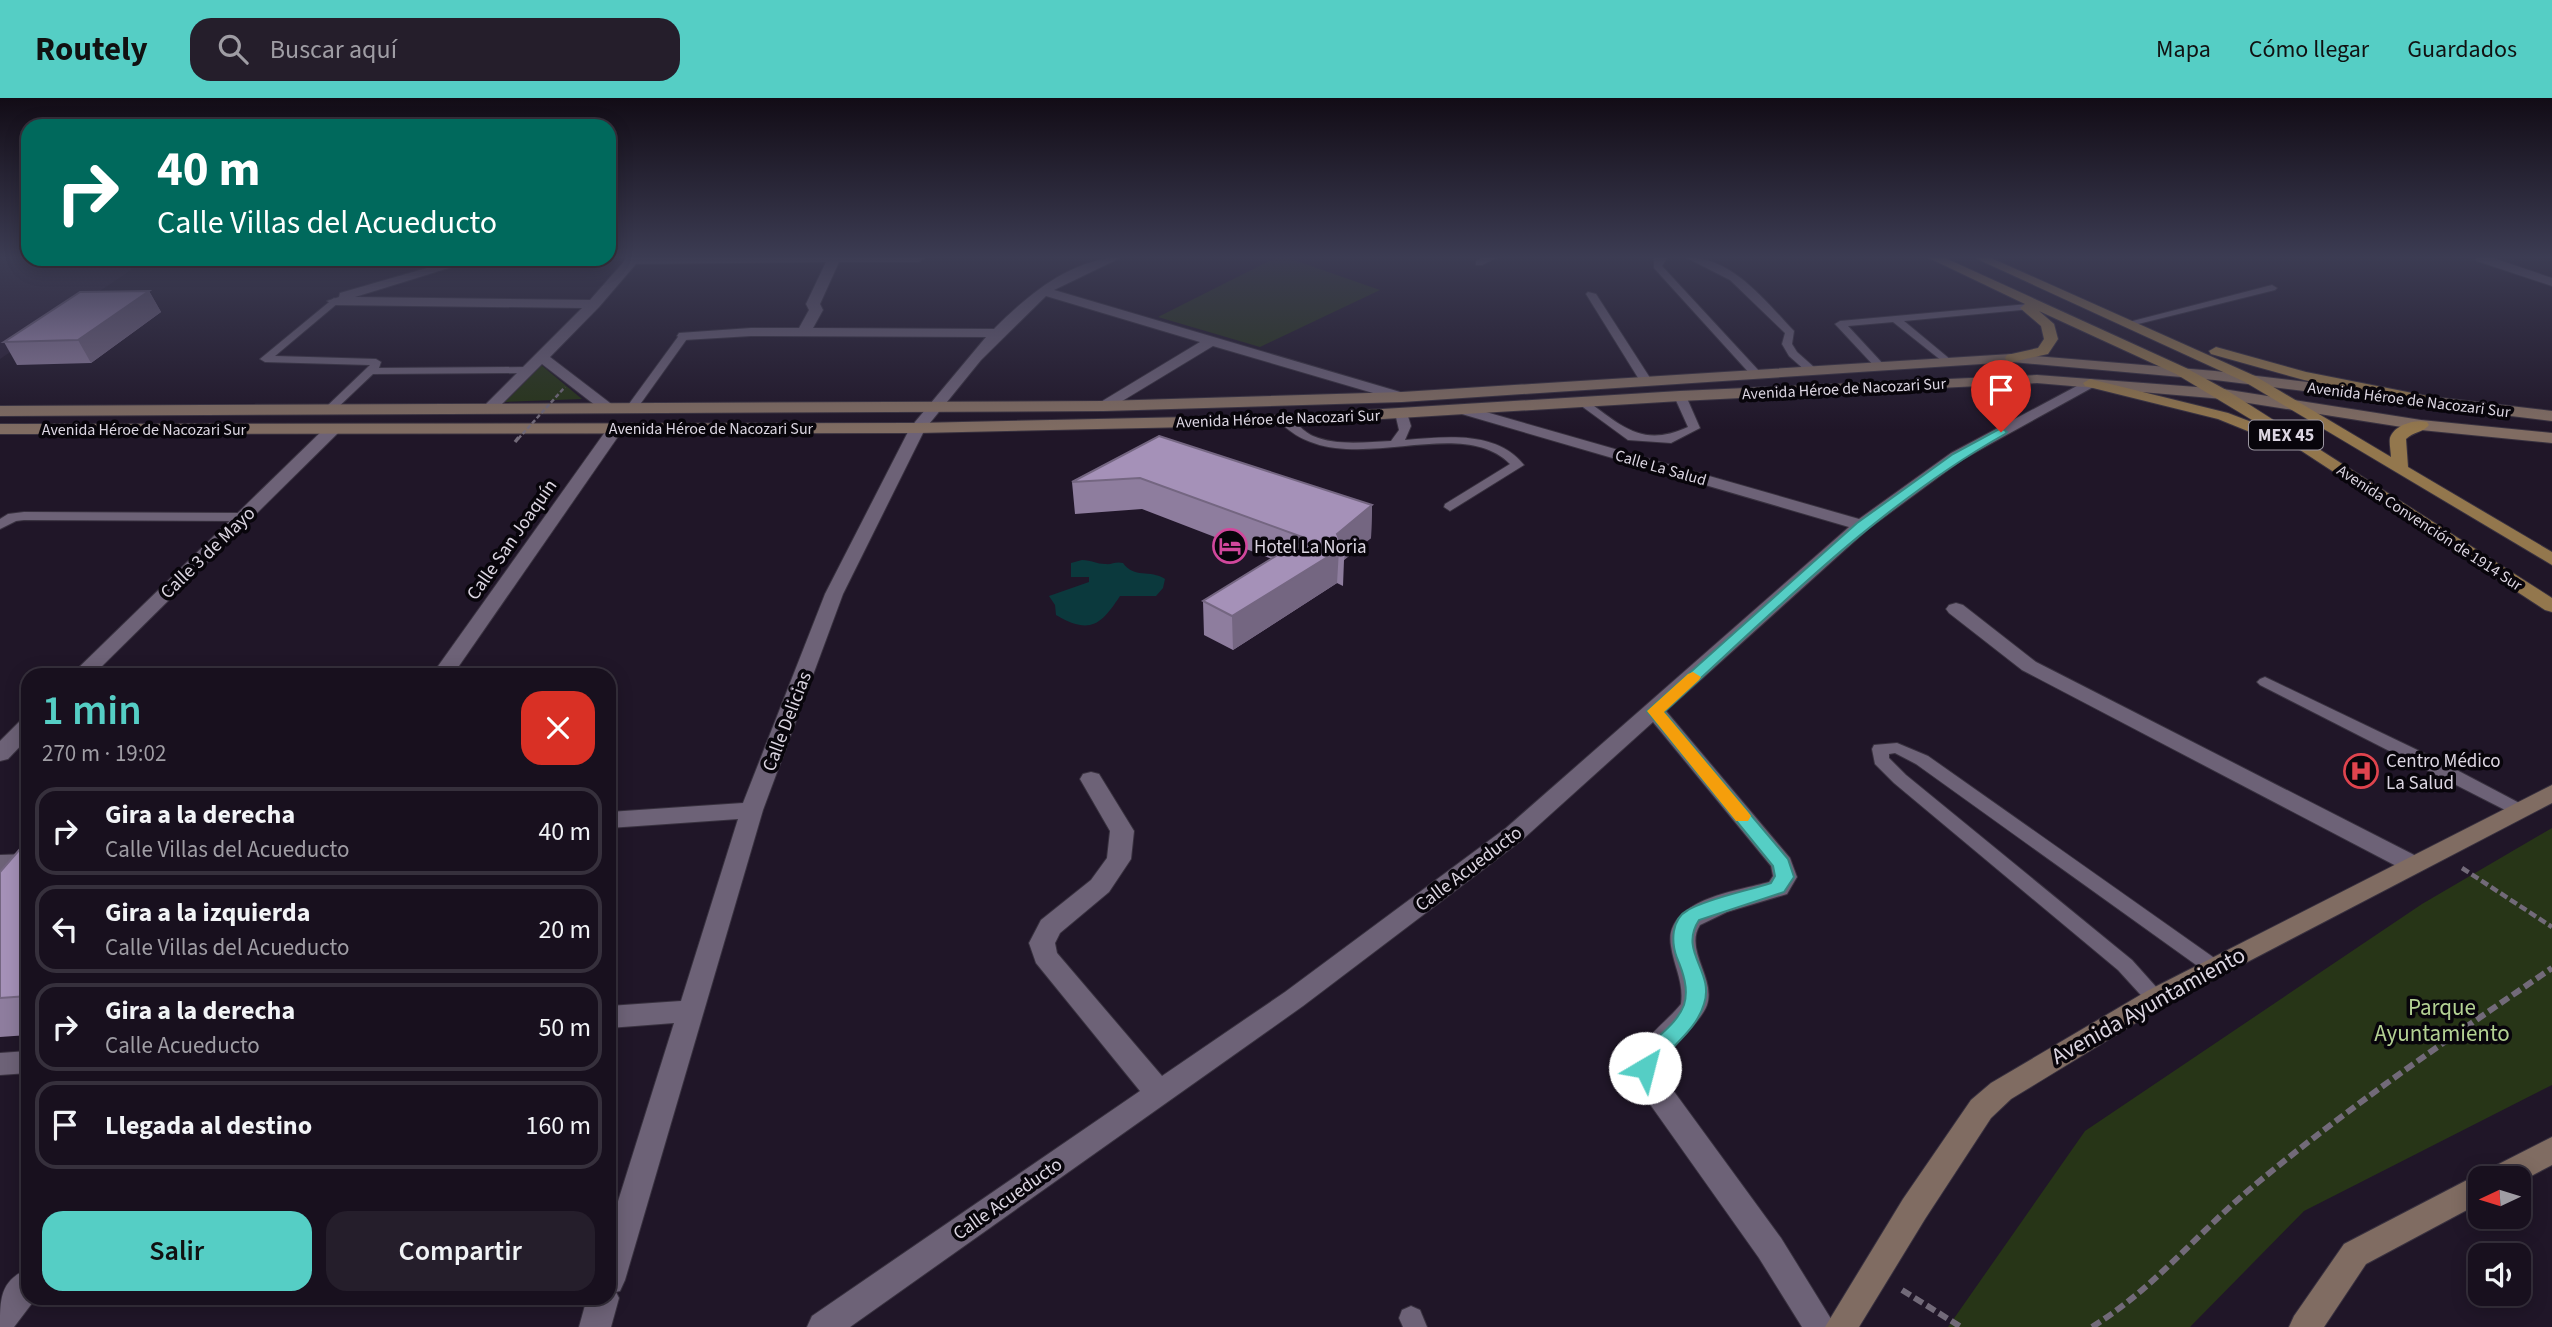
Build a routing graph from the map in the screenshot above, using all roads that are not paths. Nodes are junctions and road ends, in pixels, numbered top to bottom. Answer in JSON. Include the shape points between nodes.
{"nodes":[{"id":1,"x":316,"y":315,"type":"edge"},
{"id":2,"x":583,"y":315,"type":"edge"},
{"id":3,"x":813,"y":315,"type":"edge"},
{"id":4,"x":1018,"y":315,"type":"edge"},
{"id":5,"x":1124,"y":315,"type":"edge"},
{"id":6,"x":1604,"y":315,"type":"edge"},
{"id":7,"x":1702,"y":315,"type":"edge"},
{"id":8,"x":1773,"y":315,"type":"edge"},
{"id":9,"x":1937,"y":315,"type":"edge"},
{"id":10,"x":2040,"y":315,"type":"edge"},
{"id":11,"x":2053,"y":315,"type":"edge"},
{"id":12,"x":2112,"y":315,"type":"edge"},
{"id":13,"x":2161,"y":315,"type":"edge"},
{"id":14,"x":1895,"y":319,"type":"junction"},
{"id":15,"x":2130,"y":323,"type":"junction"},
{"id":16,"x":2149,"y":331,"type":"junction"},
{"id":17,"x":804,"y":332,"type":"junction"},
{"id":18,"x":1000,"y":333,"type":"junction"},
{"id":19,"x":684,"y":336,"type":"joint"},
{"id":20,"x":1209,"y":342,"type":"junction"},
{"id":21,"x":541,"y":357,"type":"junction"},
{"id":22,"x":2012,"y":358,"type":"junction"},
{"id":23,"x":1947,"y":362,"type":"junction"},
{"id":24,"x":1880,"y":366,"type":"junction"},
{"id":25,"x":528,"y":370,"type":"junction"},
{"id":26,"x":1811,"y":370,"type":"junction"},
{"id":27,"x":2180,"y":371,"type":"junction"},
{"id":28,"x":370,"y":372,"type":"junction"},
{"id":29,"x":1756,"y":374,"type":"junction"},
{"id":30,"x":2250,"y":379,"type":"junction"},
{"id":31,"x":1646,"y":381,"type":"junction"},
{"id":32,"x":2090,"y":383,"type":"junction"},
{"id":33,"x":2222,"y":394,"type":"junction"},
{"id":34,"x":1680,"y":396,"type":"junction"},
{"id":35,"x":1582,"y":402,"type":"junction"},
{"id":36,"x":2293,"y":403,"type":"junction"},
{"id":37,"x":1401,"y":405,"type":"junction"},
{"id":38,"x":1104,"y":406,"type":"junction"},
{"id":39,"x":2453,"y":406,"type":"junction"},
{"id":40,"x":609,"y":408,"type":"junction"},
{"id":41,"x":632,"y":408,"type":"junction"},
{"id":42,"x":933,"y":408,"type":"junction"},
{"id":43,"x":1460,"y":409,"type":"junction"},
{"id":44,"x":329,"y":410,"type":"junction"},
{"id":45,"x":488,"y":410,"type":"junction"},
{"id":46,"x":0,"y":411,"type":"edge"},
{"id":47,"x":2552,"y":416,"type":"edge"},
{"id":48,"x":1284,"y":420,"type":"junction"},
{"id":49,"x":2421,"y":425,"type":"junction"},
{"id":50,"x":616,"y":428,"type":"junction"},
{"id":51,"x":918,"y":428,"type":"junction"},
{"id":52,"x":0,"y":429,"type":"edge"},
{"id":53,"x":334,"y":429,"type":"junction"},
{"id":54,"x":2552,"y":438,"type":"edge"},
{"id":55,"x":1394,"y":444,"type":"junction"},
{"id":56,"x":2311,"y":451,"type":"junction"},
{"id":57,"x":2400,"y":467,"type":"junction"},
{"id":58,"x":1450,"y":507,"type":"dead end"},
{"id":59,"x":243,"y":517,"type":"junction"},
{"id":60,"x":0,"y":525,"type":"edge"},
{"id":61,"x":1862,"y":525,"type":"junction"},
{"id":62,"x":2552,"y":560,"type":"edge"},
{"id":63,"x":2552,"y":606,"type":"edge"},
{"id":64,"x":1956,"y":609,"type":"dead end"},
{"id":65,"x":88,"y":668,"type":"edge"},
{"id":66,"x":447,"y":668,"type":"edge"},
{"id":67,"x":2265,"y":682,"type":"dead end"},
{"id":68,"x":1655,"y":711,"type":"junction"},
{"id":69,"x":21,"y":733,"type":"edge"},
{"id":70,"x":0,"y":754,"type":"edge"},
{"id":71,"x":1091,"y":779,"type":"dead end"},
{"id":72,"x":2552,"y":793,"type":"edge"},
{"id":73,"x":752,"y":810,"type":"junction"},
{"id":74,"x":2519,"y":810,"type":"junction"},
{"id":75,"x":616,"y":820,"type":"edge"},
{"id":76,"x":21,"y":862,"type":"edge"},
{"id":77,"x":0,"y":864,"type":"edge"},
{"id":78,"x":2412,"y":864,"type":"junction"},
{"id":79,"x":2213,"y":967,"type":"junction"},
{"id":80,"x":2157,"y":998,"type":"junction"},
{"id":81,"x":690,"y":1011,"type":"junction"},
{"id":82,"x":616,"y":1016,"type":"edge"},
{"id":83,"x":21,"y":1062,"type":"edge"},
{"id":84,"x":0,"y":1064,"type":"edge"},
{"id":85,"x":1159,"y":1093,"type":"junction"},
{"id":86,"x":2552,"y":1150,"type":"edge"},
{"id":87,"x":2522,"y":1166,"type":"edge"},
{"id":88,"x":2468,"y":1194,"type":"edge"},
{"id":89,"x":616,"y":1257,"type":"edge"},
{"id":90,"x":21,"y":1293,"type":"edge"},
{"id":91,"x":601,"y":1305,"type":"edge"},
{"id":92,"x":0,"y":1319,"type":"edge"},
{"id":93,"x":595,"y":1327,"type":"edge"},
{"id":94,"x":823,"y":1327,"type":"edge"},
{"id":95,"x":1819,"y":1327,"type":"edge"},
{"id":96,"x":1840,"y":1327,"type":"edge"},
{"id":97,"x":2305,"y":1327,"type":"edge"}],
"edges":[{"from":1,"to":28,"type":"lane","via":[[265,359],[368,360],[376,362]]},
{"from":2,"to":21,"type":"street"},
{"from":3,"to":17,"type":"street"},
{"from":4,"to":18,"type":"street","name":"Calle Delicias"},
{"from":5,"to":20,"type":"street"},
{"from":6,"to":31,"type":"lane"},
{"from":7,"to":29,"type":"lane"},
{"from":8,"to":26,"type":"lane","via":[[1790,333],[1787,344],[1793,354]]},
{"from":9,"to":14,"type":"lane"},
{"from":10,"to":22,"type":"main road","via":[[2051,339],[2043,351]]},
{"from":11,"to":27,"type":"main road","name":"Avenida Convención de 1914 Sur","number":"MEX 45"},
{"from":12,"to":15,"type":"main road","name":"Avenida Convención de 1914 Sur","number":"MEX 45"},
{"from":13,"to":15,"type":"lane"},
{"from":14,"to":23,"type":"lane"},
{"from":14,"to":24,"type":"lane","via":[[1840,324]]},
{"from":15,"to":16,"type":"main road","name":"Avenida Convención de 1914 Sur","number":"MEX 45"},
{"from":16,"to":30,"type":"main road","name":"Avenida Convención de 1914 Sur","number":"MEX 45"},
{"from":16,"to":39,"type":"main road","via":[[2304,376]]},
{"from":17,"to":18,"type":"street"},
{"from":17,"to":19,"type":"street"},
{"from":18,"to":42,"type":"street","name":"Calle Delicias"},
{"from":19,"to":41,"type":"lane"},
{"from":20,"to":37,"type":"street"},
{"from":20,"to":38,"type":"street"},
{"from":21,"to":25,"type":"street"},
{"from":21,"to":40,"type":"street"},
{"from":22,"to":23,"type":"main road","name":"Avenida Héroe de Nacozari Sur"},
{"from":22,"to":27,"type":"main road","name":"Avenida Héroe de Nacozari Sur"},
{"from":23,"to":24,"type":"main road","name":"Avenida Héroe de Nacozari Sur"},
{"from":24,"to":26,"type":"main road","name":"Avenida Héroe de Nacozari Sur"},
{"from":25,"to":28,"type":"lane"},
{"from":25,"to":45,"type":"street"},
{"from":26,"to":29,"type":"main road","name":"Avenida Héroe de Nacozari Sur"},
{"from":27,"to":30,"type":"main road","name":"Avenida Héroe de Nacozari Sur"},
{"from":27,"to":33,"type":"main road","name":"Avenida Convención de 1914 Sur","number":"MEX 45"},
{"from":28,"to":44,"type":"lane"},
{"from":29,"to":31,"type":"main road","name":"Avenida Héroe de Nacozari Sur"},
{"from":30,"to":36,"type":"main road","name":"Avenida Convención de 1914 Sur","number":"MEX 45"},
{"from":30,"to":39,"type":"main road","name":"Avenida Héroe de Nacozari Sur"},
{"from":31,"to":37,"type":"main road","name":"Avenida Héroe de Nacozari Sur"},
{"from":32,"to":33,"type":"main road","name":"Avenida Héroe de Nacozari Sur"},
{"from":32,"to":34,"type":"main road","name":"Avenida Héroe de Nacozari Sur","via":[[2037,379]]},
{"from":32,"to":56,"type":"main road","via":[[2223,416]]},
{"from":32,"to":61,"type":"street","name":"Calle Acueducto","via":[[1957,456]]},
{"from":33,"to":36,"type":"main road","name":"Avenida Héroe de Nacozari Sur"},
{"from":33,"to":56,"type":"main road","name":"Avenida Convención de 1914 Sur","number":"MEX 45"},
{"from":34,"to":35,"type":"main road","name":"Avenida Héroe de Nacozari Sur"},
{"from":34,"to":35,"type":"lane","via":[[1694,428],[1671,439],[1628,436]]},
{"from":35,"to":43,"type":"main road","name":"Avenida Héroe de Nacozari Sur"},
{"from":36,"to":49,"type":"main road","name":"Avenida Héroe de Nacozari Sur"},
{"from":36,"to":57,"type":"main road","name":"Avenida Convención de 1914 Sur","number":"MEX 45"},
{"from":37,"to":38,"type":"main road","name":"Avenida Héroe de Nacozari Sur"},
{"from":37,"to":43,"type":"main road","name":"Avenida Héroe de Nacozari Sur"},
{"from":37,"to":48,"type":"main road","name":"Avenida Héroe de Nacozari Sur"},
{"from":37,"to":55,"type":"lane","via":[[1405,434]]},
{"from":38,"to":42,"type":"main road","name":"Avenida Héroe de Nacozari Sur"},
{"from":39,"to":47,"type":"main road","name":"Avenida Héroe de Nacozari Sur"},
{"from":40,"to":41,"type":"main road","name":"Avenida Héroe de Nacozari Sur"},
{"from":40,"to":45,"type":"main road","name":"Avenida Héroe de Nacozari Sur"},
{"from":41,"to":42,"type":"main road","name":"Avenida Héroe de Nacozari Sur"},
{"from":42,"to":51,"type":"street","name":"Calle Delicias"},
{"from":43,"to":61,"type":"street","name":"Calle La Salud"},
{"from":44,"to":45,"type":"main road","name":"Avenida Héroe de Nacozari Sur"},
{"from":44,"to":46,"type":"main road","name":"Avenida Héroe de Nacozari Sur"},
{"from":48,"to":51,"type":"main road","name":"Avenida Héroe de Nacozari Sur"},
{"from":48,"to":55,"type":"lane","via":[[1311,439],[1355,447]]},
{"from":49,"to":54,"type":"main road","name":"Avenida Héroe de Nacozari Sur"},
{"from":49,"to":57,"type":"main road","via":[[2398,438]]},
{"from":50,"to":51,"type":"main road","name":"Avenida Héroe de Nacozari Sur"},
{"from":50,"to":53,"type":"main road","name":"Avenida Héroe de Nacozari Sur"},
{"from":50,"to":66,"type":"street","name":"Calle San Joaquín"},
{"from":51,"to":73,"type":"street","name":"Calle Delicias","via":[[834,594]]},
{"from":52,"to":53,"type":"main road","name":"Avenida Héroe de Nacozari Sur"},
{"from":53,"to":59,"type":"street","name":"Calle 3 de Mayo"},
{"from":55,"to":58,"type":"lane","via":[[1480,444],[1512,454],[1518,466]]},
{"from":56,"to":63,"type":"main road","name":"Avenida Convención de 1914 Sur","number":"MEX 45"},
{"from":57,"to":62,"type":"main road","name":"Avenida Convención de 1914 Sur","number":"MEX 45"},
{"from":59,"to":60,"type":"lane","via":[[24,516]]},
{"from":59,"to":65,"type":"street","name":"Calle 3 de Mayo"},
{"from":61,"to":68,"type":"street","name":"Calle Acueducto"},
{"from":64,"to":78,"type":"street","via":[[2029,666]]},
{"from":67,"to":74,"type":"lane"},
{"from":68,"to":85,"type":"street","name":"Calle Acueducto","via":[[1514,834],[1294,999]]},
{"from":68,"to":95,"type":"street","via":[[1782,864],[1785,877],[1778,888],[1692,915],[1682,931],[1681,944],[1695,977],[1695,1002],[1686,1021],[1648,1057],[1645,1068],[1650,1083],[1770,1248]]},
{"from":69,"to":70,"type":"street"},
{"from":71,"to":85,"type":"street","via":[[1122,831],[1119,859],[1100,886],[1050,927],[1042,943],[1045,956]]},
{"from":72,"to":74,"type":"main road","name":"Avenida Ayuntamiento"},
{"from":73,"to":75,"type":"street"},
{"from":73,"to":81,"type":"street","name":"Calle Delicias"},
{"from":74,"to":78,"type":"main road","name":"Avenida Ayuntamiento"},
{"from":76,"to":77,"type":"street"},
{"from":78,"to":79,"type":"main road","name":"Avenida Ayuntamiento"},
{"from":79,"to":80,"type":"main road","name":"Avenida Ayuntamiento"},
{"from":79,"to":80,"type":"lane","via":[[1922,760],[1898,748],[1880,749],[1881,760],[1900,779],[2125,965]]},
{"from":80,"to":96,"type":"main road","name":"Avenida Ayuntamiento","via":[[2025,1074],[1981,1110]]},
{"from":81,"to":82,"type":"street"},
{"from":81,"to":89,"type":"street","name":"Calle Delicias"},
{"from":83,"to":84,"type":"street"},
{"from":85,"to":94,"type":"street","name":"Calle Acueducto"},
{"from":86,"to":87,"type":"main road"},
{"from":88,"to":97,"type":"main road","via":[[2355,1254]]},
{"from":90,"to":92,"type":"street"},
{"from":91,"to":93,"type":"street"}]}
